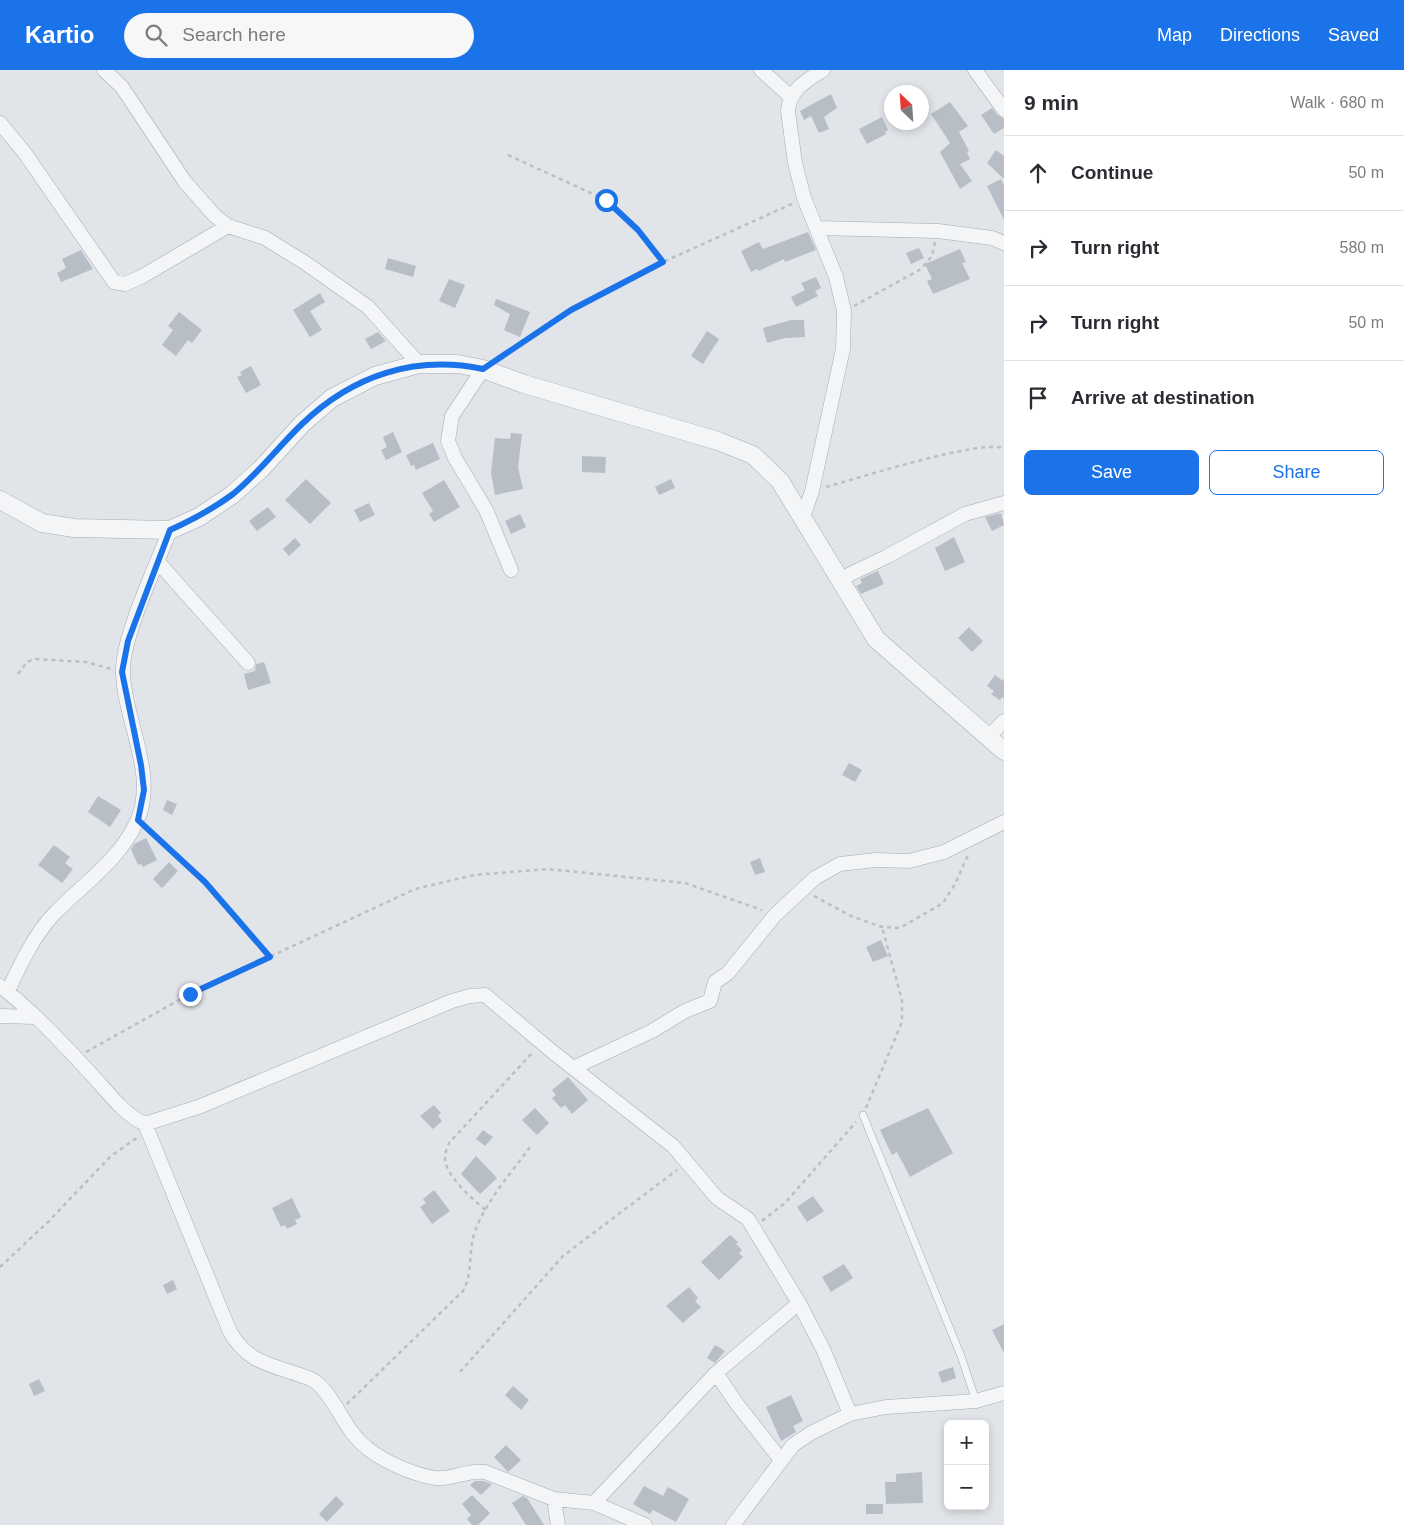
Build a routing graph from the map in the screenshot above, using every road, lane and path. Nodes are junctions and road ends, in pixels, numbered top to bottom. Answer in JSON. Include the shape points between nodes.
{"nodes":[{"id":1,"x":104,"y":70,"type":"edge"},
{"id":2,"x":761,"y":70,"type":"edge"},
{"id":3,"x":823,"y":70,"type":"edge"},
{"id":4,"x":975,"y":70,"type":"edge"},
{"id":5,"x":791,"y":97,"type":"junction"},
{"id":6,"x":1004,"y":110,"type":"edge"},
{"id":7,"x":0,"y":123,"type":"edge"},
{"id":8,"x":508,"y":155,"type":"dead end"},
{"id":9,"x":804,"y":198,"type":"junction"},
{"id":10,"x":228,"y":226,"type":"junction"},
{"id":11,"x":818,"y":228,"type":"junction"},
{"id":12,"x":938,"y":231,"type":"junction"},
{"id":13,"x":1004,"y":243,"type":"edge"},
{"id":14,"x":663,"y":262,"type":"junction"},
{"id":15,"x":844,"y":311,"type":"junction"},
{"id":16,"x":419,"y":364,"type":"junction"},
{"id":17,"x":483,"y":369,"type":"junction"},
{"id":18,"x":1004,"y":448,"type":"edge"},
{"id":19,"x":812,"y":491,"type":"junction"},
{"id":20,"x":0,"y":500,"type":"edge"},
{"id":21,"x":1004,"y":503,"type":"edge"},
{"id":22,"x":802,"y":520,"type":"junction"},
{"id":23,"x":170,"y":530,"type":"junction"},
{"id":24,"x":158,"y":562,"type":"junction"},
{"id":25,"x":511,"y":570,"type":"dead end"},
{"id":26,"x":840,"y":579,"type":"junction"},
{"id":27,"x":248,"y":663,"type":"dead end"},
{"id":28,"x":122,"y":672,"type":"junction"},
{"id":29,"x":18,"y":674,"type":"dead end"},
{"id":30,"x":1004,"y":721,"type":"edge"},
{"id":31,"x":988,"y":737,"type":"junction"},
{"id":32,"x":1004,"y":751,"type":"edge"},
{"id":33,"x":138,"y":820,"type":"junction"},
{"id":34,"x":1004,"y":822,"type":"edge"},
{"id":35,"x":976,"y":837,"type":"junction"},
{"id":36,"x":803,"y":888,"type":"junction"},
{"id":37,"x":775,"y":914,"type":"junction"},
{"id":38,"x":882,"y":927,"type":"junction"},
{"id":39,"x":270,"y":957,"type":"junction"},
{"id":40,"x":4,"y":988,"type":"edge"},
{"id":41,"x":0,"y":1016,"type":"edge"},
{"id":42,"x":35,"y":1017,"type":"junction"},
{"id":43,"x":542,"y":1042,"type":"junction"},
{"id":44,"x":76,"y":1058,"type":"junction"},
{"id":45,"x":573,"y":1068,"type":"junction"},
{"id":46,"x":863,"y":1115,"type":"junction"},
{"id":47,"x":146,"y":1128,"type":"junction"},
{"id":48,"x":530,"y":1147,"type":"dead end"},
{"id":49,"x":688,"y":1162,"type":"junction"},
{"id":50,"x":485,"y":1210,"type":"junction"},
{"id":51,"x":753,"y":1228,"type":"junction"},
{"id":52,"x":0,"y":1267,"type":"edge"},
{"id":53,"x":799,"y":1303,"type":"junction"},
{"id":54,"x":460,"y":1372,"type":"dead end"},
{"id":55,"x":716,"y":1373,"type":"junction"},
{"id":56,"x":1004,"y":1393,"type":"edge"},
{"id":57,"x":976,"y":1401,"type":"junction"},
{"id":58,"x":339,"y":1412,"type":"junction"},
{"id":59,"x":850,"y":1414,"type":"junction"},
{"id":60,"x":781,"y":1460,"type":"junction"},
{"id":61,"x":554,"y":1499,"type":"junction"},
{"id":62,"x":594,"y":1503,"type":"junction"},
{"id":63,"x":558,"y":1525,"type":"edge"},
{"id":64,"x":645,"y":1525,"type":"edge"},
{"id":65,"x":733,"y":1525,"type":"edge"}],
"edges":[{"from":1,"to":10,"type":"street","via":[[122,87],[185,182]]},
{"from":2,"to":5,"type":"street"},
{"from":3,"to":5,"type":"street"},
{"from":4,"to":6,"type":"street"},
{"from":5,"to":9,"type":"street","via":[[788,103],[789,127]]},
{"from":7,"to":10,"type":"street","via":[[24,152],[114,282],[125,284],[141,277]]},
{"from":8,"to":14,"type":"path","via":[[606,200],[638,230]]},
{"from":9,"to":11,"type":"street"},
{"from":9,"to":14,"type":"path"},
{"from":10,"to":16,"type":"street","via":[[265,238],[360,301]]},
{"from":11,"to":12,"type":"street"},
{"from":11,"to":15,"type":"street","via":[[836,277]]},
{"from":12,"to":13,"type":"street","via":[[992,238]]},
{"from":12,"to":15,"type":"path","via":[[932,256],[920,269]]},
{"from":14,"to":17,"type":"path","via":[[571,310]]},
{"from":15,"to":19,"type":"street","via":[[843,349]]},
{"from":16,"to":17,"type":"street","via":[[458,364]]},
{"from":16,"to":23,"type":"street","via":[[375,376],[332,398],[232,495],[199,517]]},
{"from":17,"to":22,"type":"street","via":[[718,441],[753,455],[780,481]]},
{"from":17,"to":25,"type":"street","via":[[452,416],[448,440],[486,510]]},
{"from":18,"to":19,"type":"path","via":[[964,450]]},
{"from":19,"to":22,"type":"street"},
{"from":20,"to":23,"type":"street","via":[[42,523],[74,528]]},
{"from":21,"to":26,"type":"street","via":[[964,514]]},
{"from":22,"to":26,"type":"street"},
{"from":23,"to":24,"type":"street"},
{"from":24,"to":27,"type":"street"},
{"from":24,"to":28,"type":"street","via":[[128,641]]},
{"from":26,"to":31,"type":"street","via":[[876,639]]},
{"from":28,"to":29,"type":"path","via":[[86,662],[34,659],[27,662]]},
{"from":28,"to":33,"type":"street","via":[[144,790]]},
{"from":30,"to":31,"type":"street"},
{"from":31,"to":32,"type":"street"},
{"from":33,"to":39,"type":"path","via":[[205,882]]},
{"from":33,"to":40,"type":"street","via":[[119,852],[53,915]]},
{"from":34,"to":35,"type":"street"},
{"from":35,"to":36,"type":"street","via":[[944,852],[909,860],[840,864]]},
{"from":35,"to":38,"type":"path","via":[[956,884],[943,903],[900,928]]},
{"from":36,"to":37,"type":"street"},
{"from":36,"to":38,"type":"path","via":[[830,906]]},
{"from":37,"to":39,"type":"path","via":[[685,883],[548,869],[474,875],[415,889]]},
{"from":37,"to":45,"type":"street","via":[[728,973],[715,982],[710,1001]]},
{"from":38,"to":46,"type":"path","via":[[902,1000],[902,1022]]},
{"from":39,"to":44,"type":"path","via":[[190,994]]},
{"from":40,"to":42,"type":"street"},
{"from":41,"to":42,"type":"street"},
{"from":42,"to":44,"type":"street"},
{"from":43,"to":45,"type":"street"},
{"from":43,"to":47,"type":"street","via":[[485,995],[470,996]]},
{"from":43,"to":50,"type":"path","via":[[450,1143],[446,1152],[444,1159],[449,1171]]},
{"from":44,"to":47,"type":"street"},
{"from":45,"to":49,"type":"street","via":[[673,1146]]},
{"from":46,"to":51,"type":"path","via":[[785,1203]]},
{"from":46,"to":57,"type":"lane","via":[[961,1356]]},
{"from":47,"to":52,"type":"path","via":[[111,1156]]},
{"from":47,"to":58,"type":"street","via":[[236,1342],[256,1361],[316,1382]]},
{"from":48,"to":50,"type":"path"},
{"from":49,"to":51,"type":"street","via":[[717,1198],[748,1219]]},
{"from":49,"to":54,"type":"path","via":[[563,1256]]},
{"from":50,"to":58,"type":"path","via":[[474,1238],[468,1281],[463,1291]]},
{"from":51,"to":53,"type":"street"},
{"from":53,"to":55,"type":"street"},
{"from":53,"to":59,"type":"street"},
{"from":55,"to":60,"type":"street"},
{"from":55,"to":62,"type":"street"},
{"from":56,"to":57,"type":"street"},
{"from":57,"to":59,"type":"street","via":[[886,1407]]},
{"from":58,"to":61,"type":"street","via":[[354,1436],[376,1454],[405,1470],[446,1479],[485,1472]]},
{"from":59,"to":60,"type":"street","via":[[793,1445]]},
{"from":60,"to":65,"type":"street"},
{"from":61,"to":62,"type":"street"},
{"from":61,"to":63,"type":"street"},
{"from":62,"to":64,"type":"street"}]}
